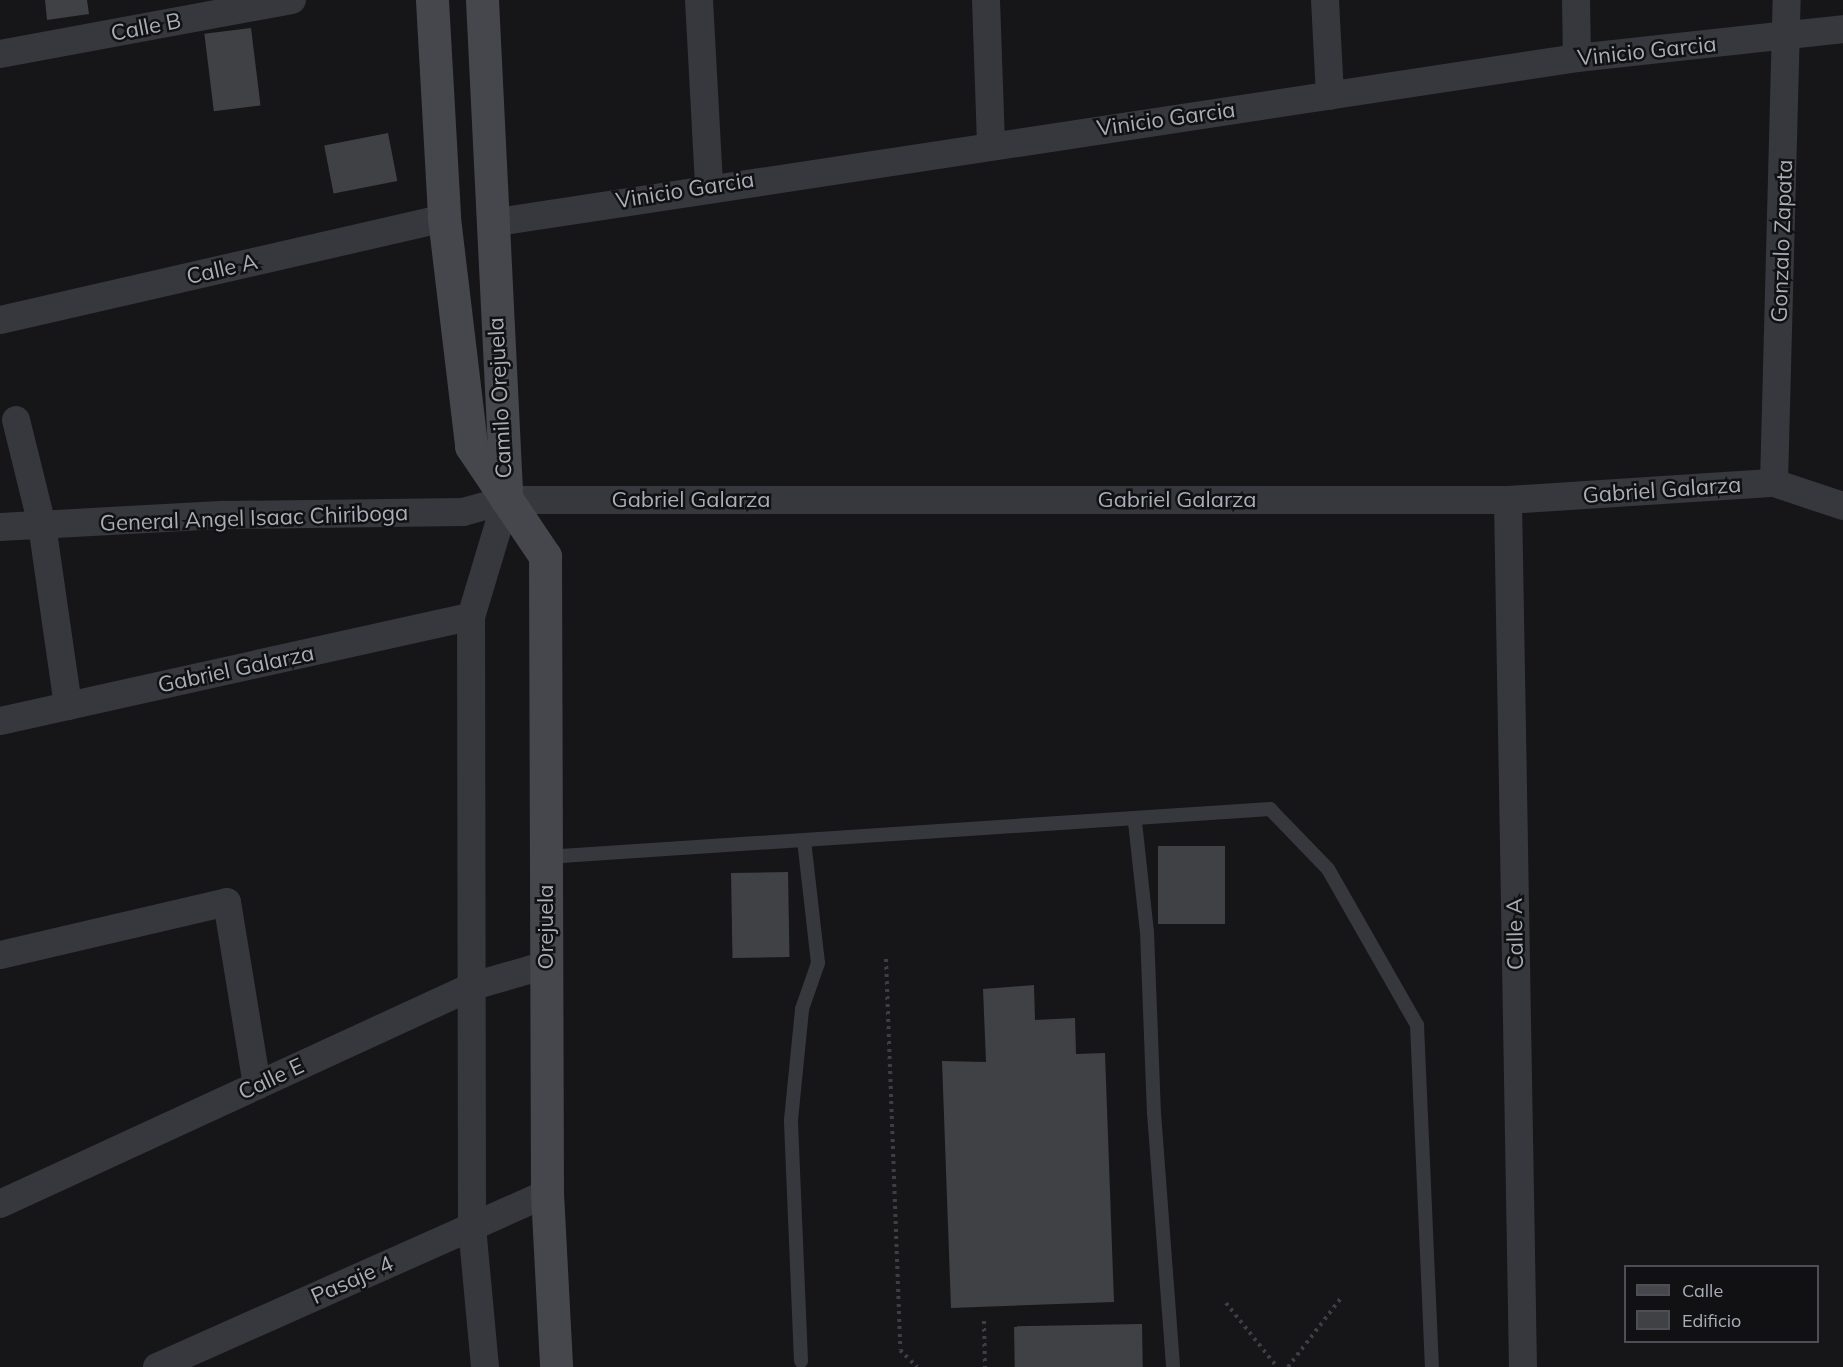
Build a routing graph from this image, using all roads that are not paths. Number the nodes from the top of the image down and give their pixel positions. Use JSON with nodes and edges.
{"nodes":[{"id":1,"x":291,"y":0,"type":"edge"},
{"id":2,"x":432,"y":0,"type":"edge"},
{"id":3,"x":482,"y":0,"type":"edge"},
{"id":4,"x":699,"y":0,"type":"edge"},
{"id":5,"x":986,"y":0,"type":"edge"},
{"id":6,"x":1325,"y":0,"type":"edge"},
{"id":7,"x":1576,"y":0,"type":"edge"},
{"id":8,"x":1787,"y":0,"type":"edge"},
{"id":9,"x":1843,"y":29,"type":"edge"},
{"id":10,"x":1789,"y":38,"type":"junction"},
{"id":11,"x":0,"y":54,"type":"edge"},
{"id":12,"x":1577,"y":58,"type":"junction"},
{"id":13,"x":1330,"y":96,"type":"junction"},
{"id":14,"x":991,"y":143,"type":"junction"},
{"id":15,"x":709,"y":186,"type":"junction"},
{"id":16,"x":444,"y":218,"type":"junction"},
{"id":17,"x":491,"y":222,"type":"junction"},
{"id":18,"x":0,"y":320,"type":"edge"},
{"id":19,"x":16,"y":420,"type":"dead end"},
{"id":20,"x":1773,"y":483,"type":"junction"},
{"id":21,"x":506,"y":500,"type":"junction"},
{"id":22,"x":1508,"y":500,"type":"junction"},
{"id":23,"x":1843,"y":506,"type":"edge"},
{"id":24,"x":42,"y":525,"type":"junction"},
{"id":25,"x":0,"y":526,"type":"edge"},
{"id":26,"x":471,"y":617,"type":"junction"},
{"id":27,"x":68,"y":706,"type":"junction"},
{"id":28,"x":0,"y":721,"type":"edge"},
{"id":29,"x":1135,"y":822,"type":"junction"},
{"id":30,"x":804,"y":841,"type":"junction"},
{"id":31,"x":546,"y":857,"type":"junction"},
{"id":32,"x":0,"y":955,"type":"edge"},
{"id":33,"x":546,"y":965,"type":"junction"},
{"id":34,"x":473,"y":986,"type":"junction"},
{"id":35,"x":257,"y":1086,"type":"junction"},
{"id":36,"x":547,"y":1193,"type":"junction"},
{"id":37,"x":0,"y":1204,"type":"edge"},
{"id":38,"x":472,"y":1227,"type":"junction"},
{"id":39,"x":801,"y":1361,"type":"dead end"},
{"id":40,"x":157,"y":1367,"type":"edge"},
{"id":41,"x":485,"y":1367,"type":"edge"},
{"id":42,"x":556,"y":1367,"type":"edge"},
{"id":43,"x":1173,"y":1367,"type":"edge"},
{"id":44,"x":1432,"y":1367,"type":"edge"},
{"id":45,"x":1523,"y":1367,"type":"edge"}],
"edges":[{"from":1,"to":11,"type":"street","name":"Calle B"},
{"from":2,"to":16,"type":"street","name":"Camilo Orejuela"},
{"from":3,"to":17,"type":"street","name":"Camilo Orejuela"},
{"from":4,"to":15,"type":"street"},
{"from":5,"to":14,"type":"street"},
{"from":6,"to":13,"type":"street"},
{"from":7,"to":12,"type":"street"},
{"from":8,"to":10,"type":"street","name":"Gonzalo Zapata"},
{"from":9,"to":10,"type":"street","name":"Vinicio Garcia"},
{"from":10,"to":12,"type":"street","name":"Vinicio Garcia"},
{"from":10,"to":20,"type":"street","name":"Gonzalo Zapata"},
{"from":12,"to":13,"type":"street","name":"Vinicio Garcia"},
{"from":13,"to":14,"type":"street","name":"Vinicio Garcia"},
{"from":14,"to":15,"type":"street","name":"Vinicio Garcia"},
{"from":15,"to":17,"type":"street","name":"Vinicio Garcia"},
{"from":16,"to":18,"type":"street","name":"Calle A"},
{"from":16,"to":21,"type":"street","name":"Camilo Orejuela"},
{"from":17,"to":21,"type":"street","name":"Camilo Orejuela"},
{"from":19,"to":24,"type":"street"},
{"from":20,"to":22,"type":"street","name":"Gabriel Galarza"},
{"from":20,"to":23,"type":"street","name":"Gabriel Galarza"},
{"from":21,"to":22,"type":"street","name":"Gabriel Galarza"},
{"from":21,"to":24,"type":"street","name":"General Angel Isaac Chiriboga"},
{"from":21,"to":26,"type":"street"},
{"from":21,"to":31,"type":"street","name":"Orejuela"},
{"from":22,"to":45,"type":"street","name":"Calle A"},
{"from":24,"to":25,"type":"street","name":"General Angel Isaac Chiriboga"},
{"from":24,"to":27,"type":"street"},
{"from":26,"to":27,"type":"street","name":"Gabriel Galarza"},
{"from":26,"to":34,"type":"street"},
{"from":27,"to":28,"type":"street","name":"Gabriel Galarza"},
{"from":29,"to":30,"type":"lane"},
{"from":29,"to":43,"type":"lane"},
{"from":29,"to":44,"type":"lane"},
{"from":30,"to":31,"type":"lane"},
{"from":30,"to":39,"type":"lane"},
{"from":31,"to":33,"type":"street","name":"Orejuela"},
{"from":32,"to":35,"type":"street"},
{"from":33,"to":34,"type":"street","name":"Calle E"},
{"from":33,"to":36,"type":"street","name":"Orejuela"},
{"from":34,"to":35,"type":"street","name":"Calle E"},
{"from":34,"to":38,"type":"street"},
{"from":35,"to":37,"type":"street","name":"Calle E"},
{"from":36,"to":38,"type":"street","name":"Pasaje 4"},
{"from":36,"to":42,"type":"street","name":"Orejuela"},
{"from":38,"to":40,"type":"street","name":"Pasaje 4"},
{"from":38,"to":41,"type":"street"}]}
